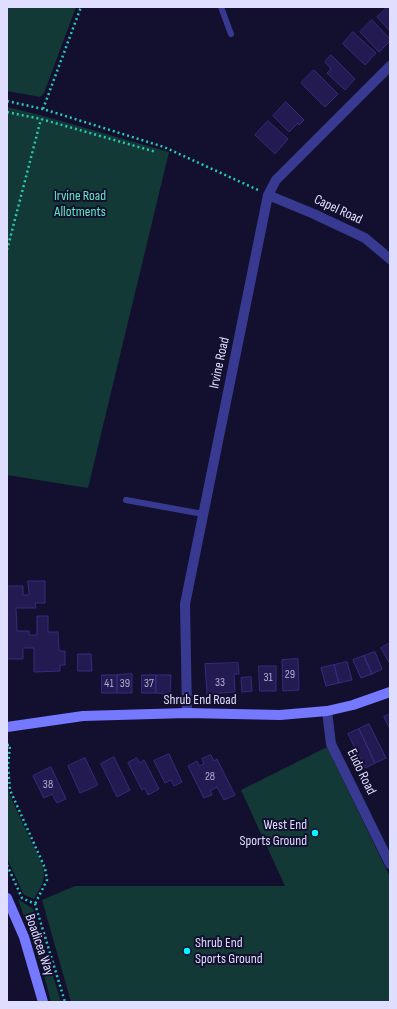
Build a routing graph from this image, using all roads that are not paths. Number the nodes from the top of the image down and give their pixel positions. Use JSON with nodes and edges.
{"nodes":[{"id":1,"x":220,"y":7,"type":"edge"},
{"id":2,"x":232,"y":34,"type":"dead end"},
{"id":3,"x":390,"y":66,"type":"edge"},
{"id":4,"x":268,"y":195,"type":"junction"},
{"id":5,"x":390,"y":259,"type":"edge"},
{"id":6,"x":126,"y":500,"type":"dead end"},
{"id":7,"x":203,"y":514,"type":"junction"},
{"id":8,"x":390,"y":692,"type":"edge"},
{"id":9,"x":327,"y":711,"type":"junction"},
{"id":10,"x":188,"y":713,"type":"junction"},
{"id":11,"x":7,"y":727,"type":"edge"},
{"id":12,"x":390,"y":864,"type":"edge"},
{"id":13,"x":7,"y":898,"type":"edge"},
{"id":14,"x":43,"y":1002,"type":"edge"}],
"edges":[{"from":1,"to":2,"type":"lane"},
{"from":3,"to":4,"type":"street","name":"Irvine Road"},
{"from":4,"to":5,"type":"street","name":"Capel Road"},
{"from":4,"to":7,"type":"street","name":"Irvine Road"},
{"from":6,"to":7,"type":"lane"},
{"from":7,"to":10,"type":"street","name":"Irvine Road"},
{"from":8,"to":9,"type":"main road","name":"Shrub End Road"},
{"from":9,"to":10,"type":"main road","name":"Shrub End Road"},
{"from":9,"to":12,"type":"street","name":"Eudo Road"},
{"from":10,"to":11,"type":"main road","name":"Shrub End Road"},
{"from":13,"to":14,"type":"main road","name":"Boadicea Way"}]}
